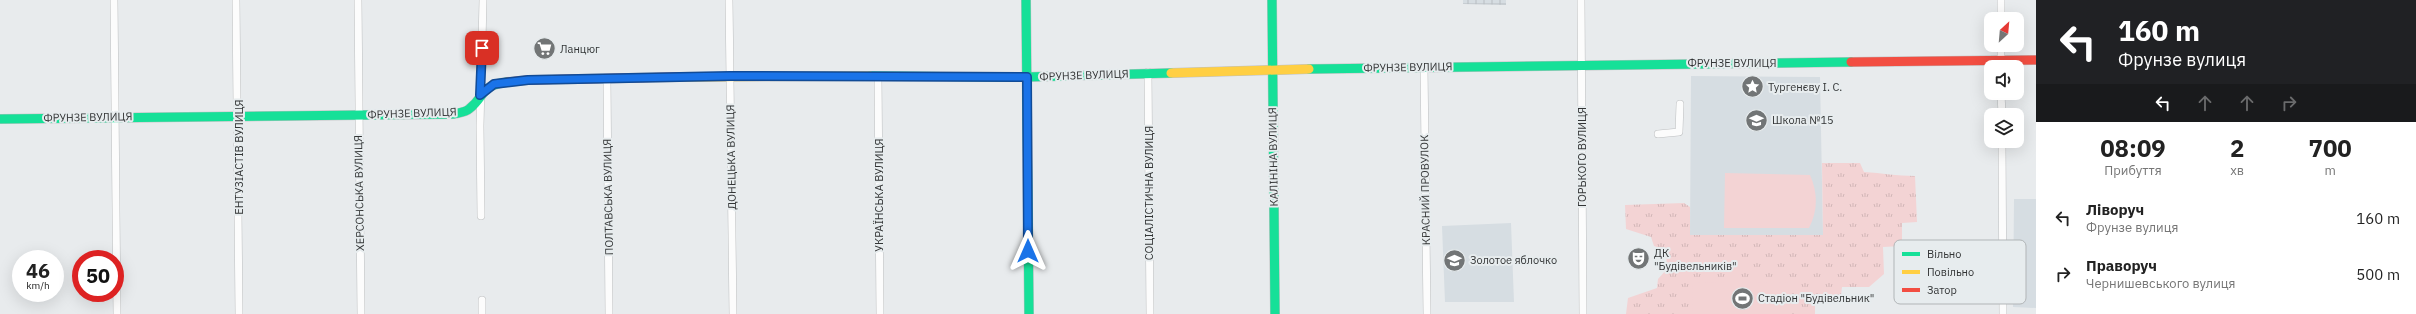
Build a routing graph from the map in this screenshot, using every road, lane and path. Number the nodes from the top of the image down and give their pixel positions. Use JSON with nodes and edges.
{"nodes":[{"id":1,"x":114,"y":0,"type":"edge"},
{"id":2,"x":236,"y":0,"type":"edge"},
{"id":3,"x":358,"y":0,"type":"edge"},
{"id":4,"x":483,"y":0,"type":"edge"},
{"id":5,"x":729,"y":0,"type":"edge"},
{"id":6,"x":1026,"y":0,"type":"edge"},
{"id":7,"x":1272,"y":0,"type":"edge"},
{"id":8,"x":1581,"y":0,"type":"edge"},
{"id":9,"x":2001,"y":0,"type":"edge"},
{"id":10,"x":2001,"y":12,"type":"edge"},
{"id":11,"x":2036,"y":60,"type":"edge"},
{"id":12,"x":2024,"y":61,"type":"edge"},
{"id":13,"x":1581,"y":64,"type":"junction"},
{"id":14,"x":1984,"y":64,"type":"edge"},
{"id":15,"x":1424,"y":66,"type":"junction"},
{"id":16,"x":1271,"y":70,"type":"junction"},
{"id":17,"x":1148,"y":72,"type":"junction"},
{"id":18,"x":730,"y":76,"type":"junction"},
{"id":19,"x":878,"y":76,"type":"junction"},
{"id":20,"x":1027,"y":77,"type":"junction"},
{"id":21,"x":606,"y":79,"type":"junction"},
{"id":22,"x":480,"y":95,"type":"junction"},
{"id":23,"x":1680,"y":104,"type":"dead end"},
{"id":24,"x":358,"y":115,"type":"junction"},
{"id":25,"x":114,"y":116,"type":"junction"},
{"id":26,"x":238,"y":116,"type":"junction"},
{"id":27,"x":0,"y":119,"type":"edge"},
{"id":28,"x":1658,"y":134,"type":"dead end"},
{"id":29,"x":2002,"y":148,"type":"edge"},
{"id":30,"x":481,"y":216,"type":"dead end"},
{"id":31,"x":2003,"y":240,"type":"edge"},
{"id":32,"x":482,"y":300,"type":"dead end"},
{"id":33,"x":2003,"y":304,"type":"edge"},
{"id":34,"x":117,"y":314,"type":"edge"},
{"id":35,"x":240,"y":314,"type":"edge"},
{"id":36,"x":361,"y":314,"type":"edge"},
{"id":37,"x":482,"y":314,"type":"edge"},
{"id":38,"x":609,"y":314,"type":"edge"},
{"id":39,"x":733,"y":314,"type":"edge"},
{"id":40,"x":880,"y":314,"type":"edge"},
{"id":41,"x":1029,"y":314,"type":"edge"},
{"id":42,"x":1150,"y":314,"type":"edge"},
{"id":43,"x":1275,"y":314,"type":"edge"},
{"id":44,"x":1427,"y":314,"type":"edge"},
{"id":45,"x":1583,"y":314,"type":"edge"},
{"id":46,"x":2003,"y":314,"type":"edge"}],
"edges":[{"from":1,"to":25,"type":"street"},
{"from":2,"to":26,"type":"street","name":"ЕНТУЗІАСТІВ ВУЛИЦЯ"},
{"from":3,"to":24,"type":"street","name":"ХЕРСОНСЬКА ВУЛИЦЯ"},
{"from":4,"to":22,"type":"street"},
{"from":5,"to":18,"type":"street","name":"ДОНЕЦЬКА ВУЛИЦЯ"},
{"from":6,"to":20,"type":"street"},
{"from":7,"to":16,"type":"street","name":"КАЛІНІНА ВУЛИЦЯ"},
{"from":8,"to":13,"type":"street","name":"ГОРЬКОГО ВУЛИЦЯ"},
{"from":9,"to":10,"type":"street"},
{"from":11,"to":12,"type":"street","name":"ФРУНЗЕ ВУЛИЦЯ"},
{"from":13,"to":14,"type":"street","name":"ФРУНЗЕ ВУЛИЦЯ"},
{"from":13,"to":15,"type":"street","name":"ФРУНЗЕ ВУЛИЦЯ"},
{"from":13,"to":45,"type":"street","name":"ГОРЬКОГО ВУЛИЦЯ"},
{"from":15,"to":16,"type":"street","name":"ФРУНЗЕ ВУЛИЦЯ"},
{"from":15,"to":44,"type":"street","name":"КРАСНИЙ ПРОВУЛОК"},
{"from":16,"to":17,"type":"street","name":"ФРУНЗЕ ВУЛИЦЯ"},
{"from":16,"to":43,"type":"street","name":"КАЛІНІНА ВУЛИЦЯ"},
{"from":17,"to":20,"type":"street","name":"ФРУНЗЕ ВУЛИЦЯ"},
{"from":17,"to":42,"type":"street","name":"СОЦІАЛІСТИЧНА ВУЛИЦЯ"},
{"from":18,"to":19,"type":"street","name":"ФРУНЗЕ ВУЛИЦЯ"},
{"from":18,"to":21,"type":"street","name":"ФРУНЗЕ ВУЛИЦЯ"},
{"from":18,"to":39,"type":"street","name":"ДОНЕЦЬКА ВУЛИЦЯ"},
{"from":19,"to":20,"type":"street","name":"ФРУНЗЕ ВУЛИЦЯ"},
{"from":19,"to":40,"type":"street","name":"УКРАЇНСЬКА ВУЛИЦЯ"},
{"from":20,"to":41,"type":"street"},
{"from":21,"to":22,"type":"street","name":"ФРУНЗЕ ВУЛИЦЯ"},
{"from":21,"to":38,"type":"street","name":"ПОЛТАВСЬКА ВУЛИЦЯ"},
{"from":22,"to":24,"type":"street","name":"ФРУНЗЕ ВУЛИЦЯ"},
{"from":22,"to":30,"type":"street"},
{"from":23,"to":28,"type":"street"},
{"from":24,"to":26,"type":"street","name":"ФРУНЗЕ ВУЛИЦЯ"},
{"from":24,"to":36,"type":"street","name":"ХЕРСОНСЬКА ВУЛИЦЯ"},
{"from":25,"to":26,"type":"street","name":"ФРУНЗЕ ВУЛИЦЯ"},
{"from":25,"to":27,"type":"street","name":"ФРУНЗЕ ВУЛИЦЯ"},
{"from":25,"to":34,"type":"street"},
{"from":26,"to":35,"type":"street","name":"ЕНТУЗІАСТІВ ВУЛИЦЯ"},
{"from":29,"to":31,"type":"street"},
{"from":32,"to":37,"type":"street"},
{"from":33,"to":46,"type":"street"}]}
